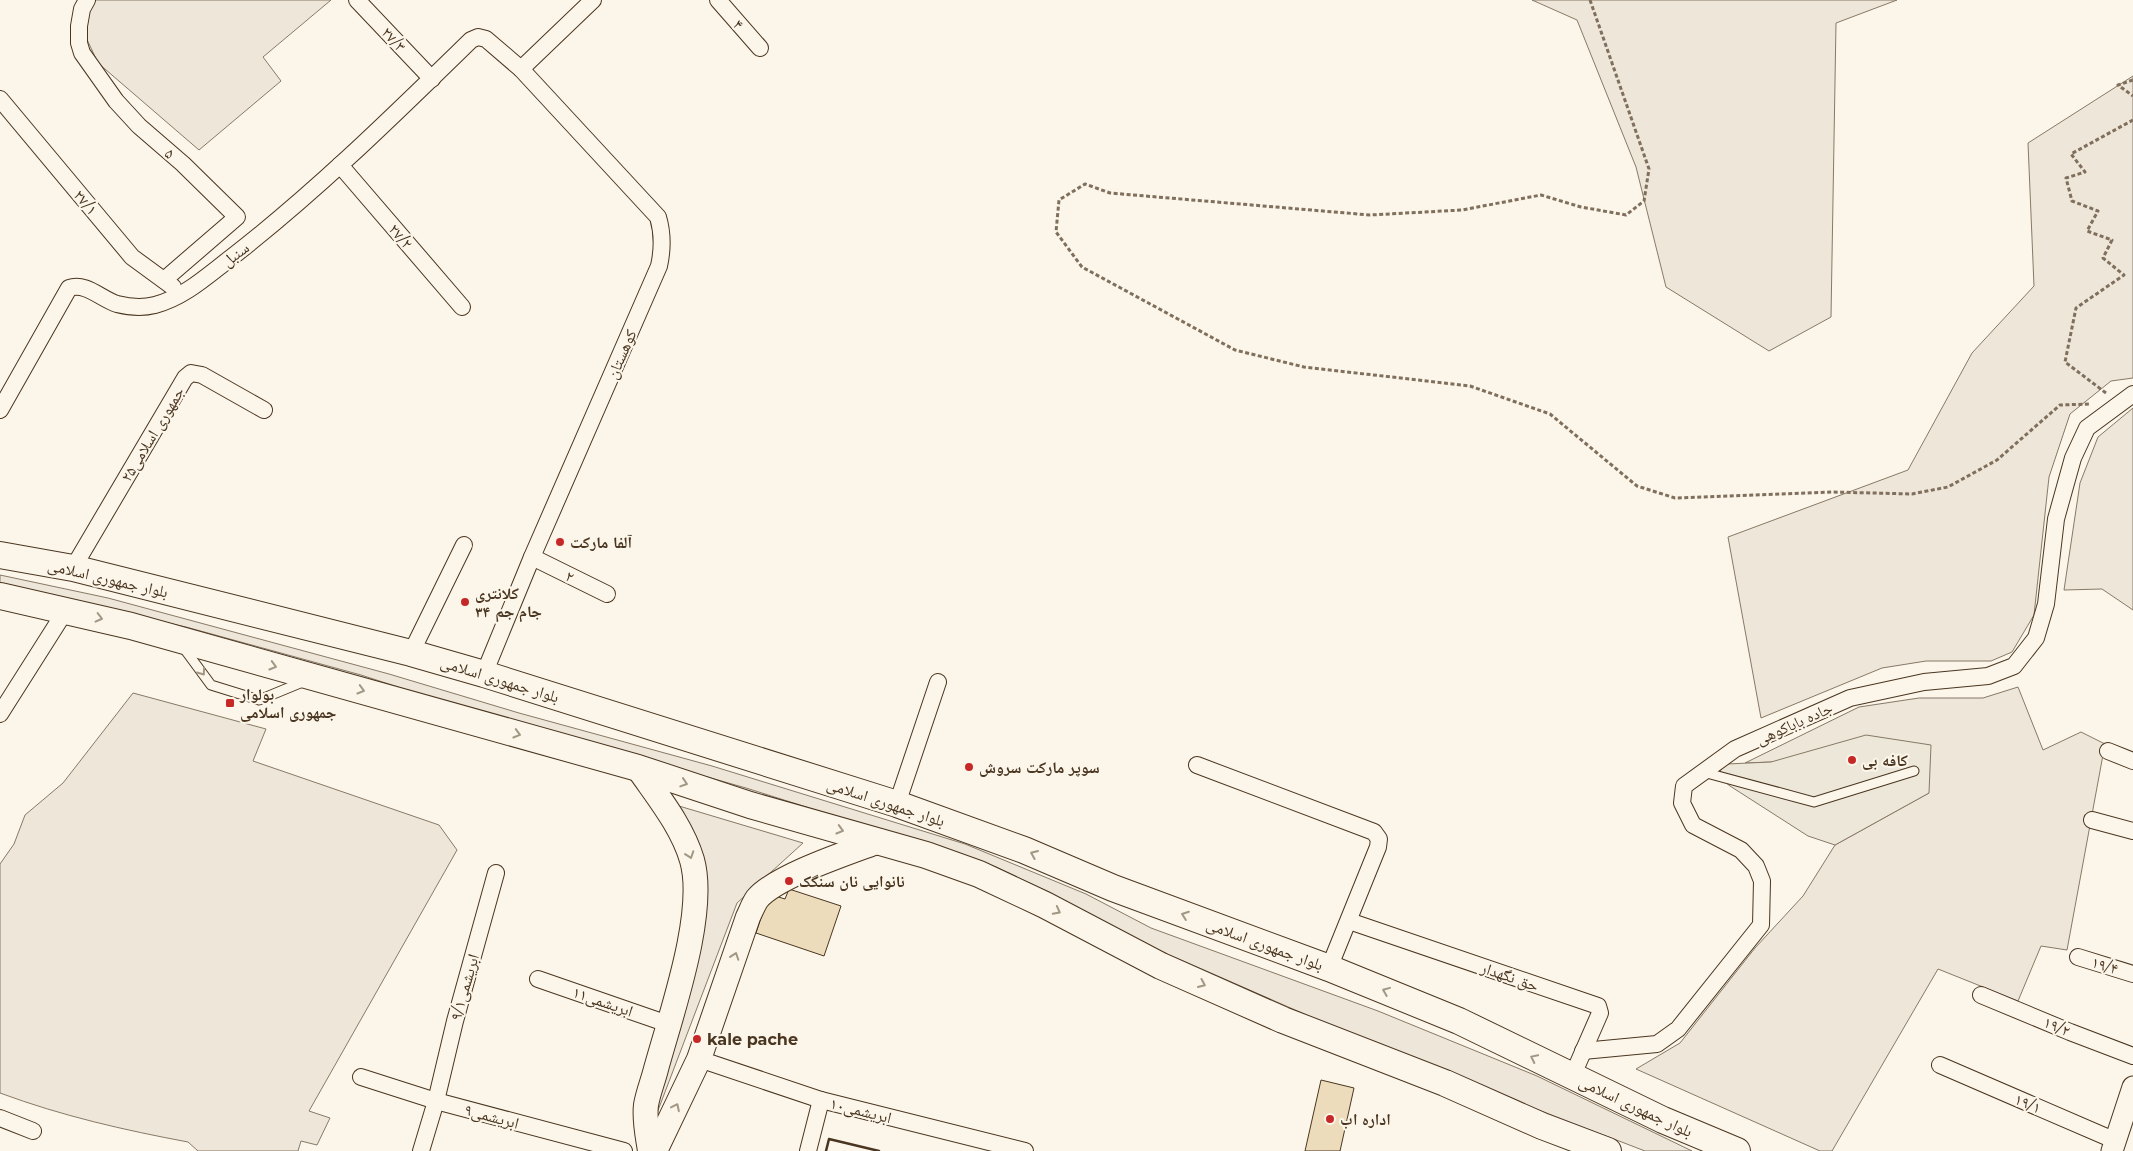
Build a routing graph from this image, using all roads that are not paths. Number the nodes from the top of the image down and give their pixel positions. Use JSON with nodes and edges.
{"nodes":[{"id":1,"x":87,"y":0,"type":"edge"},
{"id":2,"x":357,"y":0,"type":"edge"},
{"id":3,"x":593,"y":0,"type":"edge"},
{"id":4,"x":718,"y":0,"type":"edge"},
{"id":5,"x":478,"y":37,"type":"joint"},
{"id":6,"x":760,"y":48,"type":"dead end"},
{"id":7,"x":522,"y":69,"type":"junction"},
{"id":8,"x":432,"y":79,"type":"junction"},
{"id":9,"x":0,"y":99,"type":"edge"},
{"id":10,"x":340,"y":165,"type":"junction"},
{"id":11,"x":164,"y":280,"type":"junction"},
{"id":12,"x":183,"y":294,"type":"junction"},
{"id":13,"x":462,"y":307,"type":"dead end"},
{"id":14,"x":2127,"y":399,"type":"edge"},
{"id":15,"x":0,"y":410,"type":"edge"},
{"id":16,"x":264,"y":410,"type":"dead end"},
{"id":17,"x":464,"y":545,"type":"dead end"},
{"id":18,"x":0,"y":555,"type":"edge"},
{"id":19,"x":532,"y":557,"type":"junction"},
{"id":20,"x":73,"y":568,"type":"junction"},
{"id":21,"x":607,"y":594,"type":"dead end"},
{"id":22,"x":0,"y":596,"type":"edge"},
{"id":23,"x":66,"y":610,"type":"junction"},
{"id":24,"x":177,"y":639,"type":"junction"},
{"id":25,"x":411,"y":653,"type":"junction"},
{"id":26,"x":484,"y":674,"type":"junction"},
{"id":27,"x":314,"y":677,"type":"junction"},
{"id":28,"x":938,"y":682,"type":"dead end"},
{"id":29,"x":0,"y":714,"type":"edge"},
{"id":30,"x":2108,"y":751,"type":"dead end"},
{"id":31,"x":2133,"y":761,"type":"edge"},
{"id":32,"x":1197,"y":765,"type":"dead end"},
{"id":33,"x":638,"y":768,"type":"junction"},
{"id":34,"x":1914,"y":771,"type":"dead end"},
{"id":35,"x":1702,"y":772,"type":"junction"},
{"id":36,"x":897,"y":804,"type":"junction"},
{"id":37,"x":2092,"y":820,"type":"dead end"},
{"id":38,"x":2133,"y":831,"type":"edge"},
{"id":39,"x":879,"y":841,"type":"junction"},
{"id":40,"x":496,"y":873,"type":"dead end"},
{"id":41,"x":1349,"y":921,"type":"junction"},
{"id":42,"x":2078,"y":957,"type":"dead end"},
{"id":43,"x":1329,"y":968,"type":"junction"},
{"id":44,"x":2133,"y":974,"type":"edge"},
{"id":45,"x":538,"y":979,"type":"dead end"},
{"id":46,"x":1981,"y":995,"type":"dead end"},
{"id":47,"x":668,"y":1024,"type":"junction"},
{"id":48,"x":1583,"y":1051,"type":"junction"},
{"id":49,"x":2133,"y":1056,"type":"edge"},
{"id":50,"x":699,"y":1059,"type":"junction"},
{"id":51,"x":1940,"y":1065,"type":"dead end"},
{"id":52,"x":361,"y":1077,"type":"dead end"},
{"id":53,"x":1572,"y":1077,"type":"junction"},
{"id":54,"x":2133,"y":1087,"type":"edge"},
{"id":55,"x":436,"y":1100,"type":"junction"},
{"id":56,"x":821,"y":1100,"type":"junction"},
{"id":57,"x":0,"y":1118,"type":"edge"},
{"id":58,"x":33,"y":1131,"type":"dead end"},
{"id":59,"x":2114,"y":1146,"type":"edge"},
{"id":60,"x":421,"y":1151,"type":"edge"},
{"id":61,"x":624,"y":1151,"type":"edge"},
{"id":62,"x":650,"y":1151,"type":"edge"},
{"id":63,"x":655,"y":1151,"type":"edge"},
{"id":64,"x":808,"y":1151,"type":"edge"},
{"id":65,"x":1025,"y":1151,"type":"edge"},
{"id":66,"x":1608,"y":1151,"type":"edge"},
{"id":67,"x":1737,"y":1151,"type":"edge"}],
"edges":[{"from":1,"to":11,"type":"street","name":"۵"},
{"from":2,"to":8,"type":"street","name":"۲۷/۳"},
{"from":3,"to":7,"type":"street"},
{"from":4,"to":6,"type":"street","name":"۴"},
{"from":5,"to":7,"type":"street","name":"کوهستان"},
{"from":5,"to":8,"type":"street","name":"سنبل"},
{"from":7,"to":19,"type":"street","name":"کوهستان"},
{"from":8,"to":10,"type":"street","name":"سنبل"},
{"from":9,"to":11,"type":"street","name":"۲۷/۱"},
{"from":10,"to":12,"type":"street","name":"سنبل"},
{"from":10,"to":13,"type":"street","name":"۲۷/۲"},
{"from":11,"to":12,"type":"street","name":"۲۷/۱"},
{"from":12,"to":15,"type":"street","name":"سنبل"},
{"from":14,"to":35,"type":"street","name":"جاده باباکوهی"},
{"from":16,"to":20,"type":"street","name":"جمهوری اسلامی۲۵"},
{"from":17,"to":25,"type":"street"},
{"from":18,"to":20,"type":"main road","name":"بلوار جمهوری اسلامی"},
{"from":19,"to":21,"type":"street","name":"۲"},
{"from":19,"to":26,"type":"street","name":"کوهستان"},
{"from":20,"to":25,"type":"main road","name":"بلوار جمهوری اسلامی"},
{"from":22,"to":23,"type":"main road"},
{"from":23,"to":24,"type":"main road","one_way":true},
{"from":23,"to":29,"type":"street"},
{"from":24,"to":27,"type":"main road","one_way":true},
{"from":24,"to":27,"type":"lane","one_way":true},
{"from":25,"to":26,"type":"main road","name":"بلوار جمهوری اسلامی"},
{"from":26,"to":36,"type":"main road","name":"بلوار جمهوری اسلامی"},
{"from":27,"to":33,"type":"main road","one_way":true},
{"from":28,"to":36,"type":"street"},
{"from":30,"to":31,"type":"street"},
{"from":32,"to":41,"type":"street"},
{"from":33,"to":39,"type":"main road","one_way":true},
{"from":33,"to":47,"type":"main road","one_way":true},
{"from":34,"to":35,"type":"lane"},
{"from":35,"to":48,"type":"street","name":"جاده باباکوهی"},
{"from":43,"to":36,"type":"main road","name":"بلوار جمهوری اسلامی","one_way":true},
{"from":37,"to":38,"type":"street"},
{"from":50,"to":39,"type":"main road","one_way":true},
{"from":39,"to":66,"type":"main road","one_way":true},
{"from":40,"to":55,"type":"street","name":"۹/۱ابریشمی"},
{"from":41,"to":43,"type":"street"},
{"from":41,"to":48,"type":"street","name":"حق نگهدار"},
{"from":42,"to":44,"type":"street","name":"۱۹/۴"},
{"from":53,"to":43,"type":"main road","name":"بلوار جمهوری اسلامی","one_way":true},
{"from":45,"to":47,"type":"street","name":"ابریشمی۱۱"},
{"from":46,"to":49,"type":"street","name":"۱۹/۲"},
{"from":47,"to":62,"type":"main road"},
{"from":48,"to":53,"type":"street","name":"حق نگهدار"},
{"from":50,"to":56,"type":"street","name":"ابریشمی۱۰"},
{"from":63,"to":50,"type":"main road","one_way":true},
{"from":51,"to":59,"type":"street","name":"۱۹/۱"},
{"from":52,"to":55,"type":"street","name":"ابریشمی۹"},
{"from":53,"to":67,"type":"main road","name":"بلوار جمهوری اسلامی"},
{"from":54,"to":59,"type":"street"},
{"from":55,"to":60,"type":"street","name":"۹/۱ابریشمی"},
{"from":55,"to":61,"type":"street","name":"ابریشمی۹"},
{"from":56,"to":64,"type":"street"},
{"from":56,"to":65,"type":"street","name":"ابریشمی۱۰"},
{"from":57,"to":58,"type":"street"}]}
